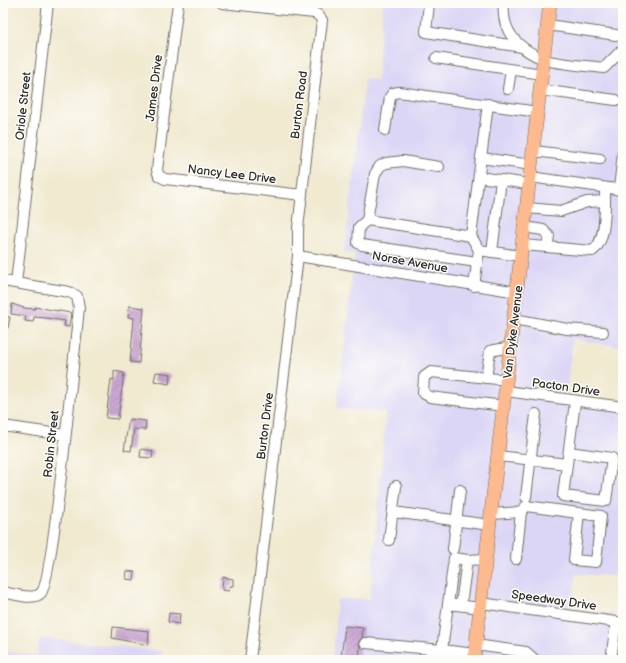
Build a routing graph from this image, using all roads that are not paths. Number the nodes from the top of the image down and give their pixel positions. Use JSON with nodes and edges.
{"nodes":[{"id":1,"x":48,"y":3,"type":"edge"},
{"id":2,"x":178,"y":3,"type":"edge"},
{"id":3,"x":222,"y":3,"type":"edge"},
{"id":4,"x":429,"y":3,"type":"edge"},
{"id":5,"x":504,"y":3,"type":"edge"},
{"id":6,"x":550,"y":3,"type":"edge"},
{"id":7,"x":548,"y":25,"type":"junction"},
{"id":8,"x":623,"y":36,"type":"edge"},
{"id":9,"x":522,"y":47,"type":"junction"},
{"id":10,"x":623,"y":49,"type":"edge"},
{"id":11,"x":436,"y":58,"type":"dead end"},
{"id":12,"x":544,"y":60,"type":"junction"},
{"id":13,"x":511,"y":70,"type":"junction"},
{"id":14,"x":542,"y":74,"type":"junction"},
{"id":15,"x":508,"y":89,"type":"dead end"},
{"id":16,"x":540,"y":90,"type":"junction"},
{"id":17,"x":616,"y":100,"type":"dead end"},
{"id":18,"x":488,"y":104,"type":"junction"},
{"id":19,"x":538,"y":112,"type":"junction"},
{"id":20,"x":385,"y":130,"type":"dead end"},
{"id":21,"x":534,"y":151,"type":"junction"},
{"id":22,"x":623,"y":152,"type":"edge"},
{"id":23,"x":481,"y":158,"type":"junction"},
{"id":24,"x":600,"y":159,"type":"dead end"},
{"id":25,"x":439,"y":167,"type":"dead end"},
{"id":26,"x":159,"y":176,"type":"joint"},
{"id":27,"x":531,"y":176,"type":"junction"},
{"id":28,"x":479,"y":177,"type":"junction"},
{"id":29,"x":501,"y":180,"type":"junction"},
{"id":30,"x":605,"y":188,"type":"junction"},
{"id":31,"x":621,"y":190,"type":"edge"},
{"id":32,"x":302,"y":195,"type":"junction"},
{"id":33,"x":605,"y":201,"type":"junction"},
{"id":34,"x":527,"y":208,"type":"junction"},
{"id":35,"x":367,"y":220,"type":"junction"},
{"id":36,"x":524,"y":227,"type":"junction"},
{"id":37,"x":471,"y":236,"type":"junction"},
{"id":38,"x":544,"y":246,"type":"junction"},
{"id":39,"x":479,"y":250,"type":"junction"},
{"id":40,"x":522,"y":251,"type":"junction"},
{"id":41,"x":492,"y":252,"type":"junction"},
{"id":42,"x":298,"y":256,"type":"junction"},
{"id":43,"x":477,"y":262,"type":"junction"},
{"id":44,"x":3,"y":281,"type":"edge"},
{"id":45,"x":16,"y":283,"type":"junction"},
{"id":46,"x":474,"y":286,"type":"junction"},
{"id":47,"x":517,"y":292,"type":"junction"},
{"id":48,"x":514,"y":319,"type":"junction"},
{"id":49,"x":603,"y":332,"type":"dead end"},
{"id":50,"x":511,"y":347,"type":"junction"},
{"id":51,"x":486,"y":378,"type":"junction"},
{"id":52,"x":506,"y":385,"type":"junction"},
{"id":53,"x":575,"y":402,"type":"junction"},
{"id":54,"x":504,"y":406,"type":"junction"},
{"id":55,"x":623,"y":408,"type":"edge"},
{"id":56,"x":536,"y":414,"type":"dead end"},
{"id":57,"x":3,"y":426,"type":"edge"},
{"id":58,"x":65,"y":435,"type":"junction"},
{"id":59,"x":569,"y":452,"type":"junction"},
{"id":60,"x":498,"y":456,"type":"junction"},
{"id":61,"x":531,"y":460,"type":"junction"},
{"id":62,"x":567,"y":464,"type":"junction"},
{"id":63,"x":396,"y":486,"type":"dead end"},
{"id":64,"x":460,"y":490,"type":"dead end"},
{"id":65,"x":526,"y":497,"type":"dead end"},
{"id":66,"x":393,"y":512,"type":"junction"},
{"id":67,"x":521,"y":512,"type":"junction"},
{"id":68,"x":579,"y":513,"type":"junction"},
{"id":69,"x":491,"y":519,"type":"junction"},
{"id":70,"x":457,"y":520,"type":"junction"},
{"id":71,"x":389,"y":540,"type":"dead end"},
{"id":72,"x":453,"y":549,"type":"dead end"},
{"id":73,"x":486,"y":559,"type":"junction"},
{"id":74,"x":516,"y":559,"type":"dead end"},
{"id":75,"x":467,"y":560,"type":"junction"},
{"id":76,"x":3,"y":592,"type":"edge"},
{"id":77,"x":448,"y":604,"type":"junction"},
{"id":78,"x":461,"y":605,"type":"junction"},
{"id":79,"x":481,"y":606,"type":"junction"},
{"id":80,"x":620,"y":623,"type":"edge"},
{"id":81,"x":365,"y":642,"type":"dead end"},
{"id":82,"x":442,"y":650,"type":"junction"},
{"id":83,"x":475,"y":653,"type":"edge"},
{"id":84,"x":250,"y":660,"type":"edge"},
{"id":85,"x":535,"y":660,"type":"edge"},
{"id":86,"x":611,"y":660,"type":"edge"}],
"edges":[{"from":1,"to":45,"type":"street","name":"Oriole Street"},
{"from":2,"to":26,"type":"street","name":"James Drive"},
{"from":3,"to":32,"type":"street","name":"Burton Road"},
{"from":4,"to":9,"type":"street"},
{"from":5,"to":9,"type":"street"},
{"from":6,"to":7,"type":"main road","name":"Van Dyke Avenue"},
{"from":7,"to":8,"type":"street"},
{"from":7,"to":12,"type":"main road","name":"Van Dyke Avenue"},
{"from":9,"to":12,"type":"street"},
{"from":10,"to":12,"type":"street"},
{"from":11,"to":13,"type":"street"},
{"from":12,"to":14,"type":"main road","name":"Van Dyke Avenue"},
{"from":13,"to":14,"type":"street"},
{"from":13,"to":15,"type":"street"},
{"from":14,"to":16,"type":"main road","name":"Van Dyke Avenue"},
{"from":16,"to":17,"type":"street"},
{"from":16,"to":19,"type":"main road","name":"Van Dyke Avenue"},
{"from":18,"to":19,"type":"street"},
{"from":18,"to":20,"type":"street"},
{"from":18,"to":23,"type":"street"},
{"from":19,"to":21,"type":"main road","name":"Van Dyke Avenue"},
{"from":21,"to":24,"type":"street"},
{"from":21,"to":27,"type":"main road","name":"Van Dyke Avenue"},
{"from":22,"to":31,"type":"street"},
{"from":23,"to":27,"type":"street"},
{"from":23,"to":28,"type":"street"},
{"from":25,"to":35,"type":"street"},
{"from":26,"to":32,"type":"street","name":"Nancy Lee Drive"},
{"from":27,"to":29,"type":"street"},
{"from":27,"to":30,"type":"street"},
{"from":27,"to":34,"type":"main road","name":"Van Dyke Avenue"},
{"from":28,"to":29,"type":"street"},
{"from":28,"to":37,"type":"street"},
{"from":29,"to":41,"type":"street"},
{"from":30,"to":31,"type":"street"},
{"from":30,"to":33,"type":"street"},
{"from":32,"to":42,"type":"street","name":"Burton Drive"},
{"from":33,"to":34,"type":"street"},
{"from":33,"to":38,"type":"street"},
{"from":34,"to":36,"type":"main road","name":"Van Dyke Avenue"},
{"from":35,"to":37,"type":"street"},
{"from":35,"to":43,"type":"street"},
{"from":36,"to":38,"type":"street"},
{"from":36,"to":40,"type":"main road","name":"Van Dyke Avenue"},
{"from":37,"to":39,"type":"street"},
{"from":38,"to":40,"type":"street"},
{"from":39,"to":41,"type":"street"},
{"from":39,"to":43,"type":"street"},
{"from":40,"to":41,"type":"street"},
{"from":40,"to":47,"type":"main road","name":"Van Dyke Avenue"},
{"from":42,"to":46,"type":"street","name":"Norse Avenue"},
{"from":42,"to":84,"type":"street","name":"Burton Drive"},
{"from":43,"to":46,"type":"street"},
{"from":44,"to":45,"type":"street"},
{"from":45,"to":58,"type":"street","name":"Robin Street"},
{"from":46,"to":47,"type":"street","name":"Norse Avenue"},
{"from":47,"to":48,"type":"main road","name":"Van Dyke Avenue"},
{"from":48,"to":49,"type":"street"},
{"from":48,"to":50,"type":"main road","name":"Van Dyke Avenue"},
{"from":50,"to":51,"type":"street"},
{"from":50,"to":52,"type":"main road","name":"Van Dyke Avenue"},
{"from":51,"to":52,"type":"street","name":"Pacton Drive"},
{"from":51,"to":54,"type":"street","name":"Pacton Drive"},
{"from":52,"to":53,"type":"street","name":"Pacton Drive"},
{"from":52,"to":54,"type":"main road","name":"Van Dyke Avenue"},
{"from":53,"to":55,"type":"street","name":"Pacton Drive"},
{"from":53,"to":59,"type":"street"},
{"from":54,"to":60,"type":"main road","name":"Van Dyke Avenue"},
{"from":56,"to":61,"type":"street"},
{"from":57,"to":58,"type":"street"},
{"from":58,"to":76,"type":"street","name":"Robin Street"},
{"from":59,"to":62,"type":"street"},
{"from":59,"to":62,"type":"street"},
{"from":60,"to":61,"type":"street"},
{"from":60,"to":69,"type":"main road","name":"Van Dyke Avenue"},
{"from":61,"to":62,"type":"street"},
{"from":61,"to":65,"type":"street"},
{"from":63,"to":66,"type":"street"},
{"from":64,"to":70,"type":"street"},
{"from":66,"to":70,"type":"street"},
{"from":66,"to":71,"type":"street"},
{"from":67,"to":68,"type":"street"},
{"from":67,"to":69,"type":"street"},
{"from":67,"to":74,"type":"street"},
{"from":68,"to":68,"type":"street"},
{"from":69,"to":70,"type":"street"},
{"from":69,"to":73,"type":"main road","name":"Van Dyke Avenue"},
{"from":70,"to":72,"type":"street"},
{"from":73,"to":75,"type":"street"},
{"from":73,"to":79,"type":"main road","name":"Van Dyke Avenue"},
{"from":75,"to":77,"type":"street"},
{"from":75,"to":78,"type":"street"},
{"from":77,"to":78,"type":"street","name":"Speedway Drive"},
{"from":77,"to":82,"type":"street"},
{"from":78,"to":79,"type":"street","name":"Speedway Drive"},
{"from":79,"to":80,"type":"street","name":"Speedway Drive"},
{"from":79,"to":83,"type":"main road","name":"Van Dyke Avenue"},
{"from":80,"to":86,"type":"street"},
{"from":81,"to":82,"type":"street"},
{"from":82,"to":83,"type":"street"},
{"from":83,"to":85,"type":"street"}]}
